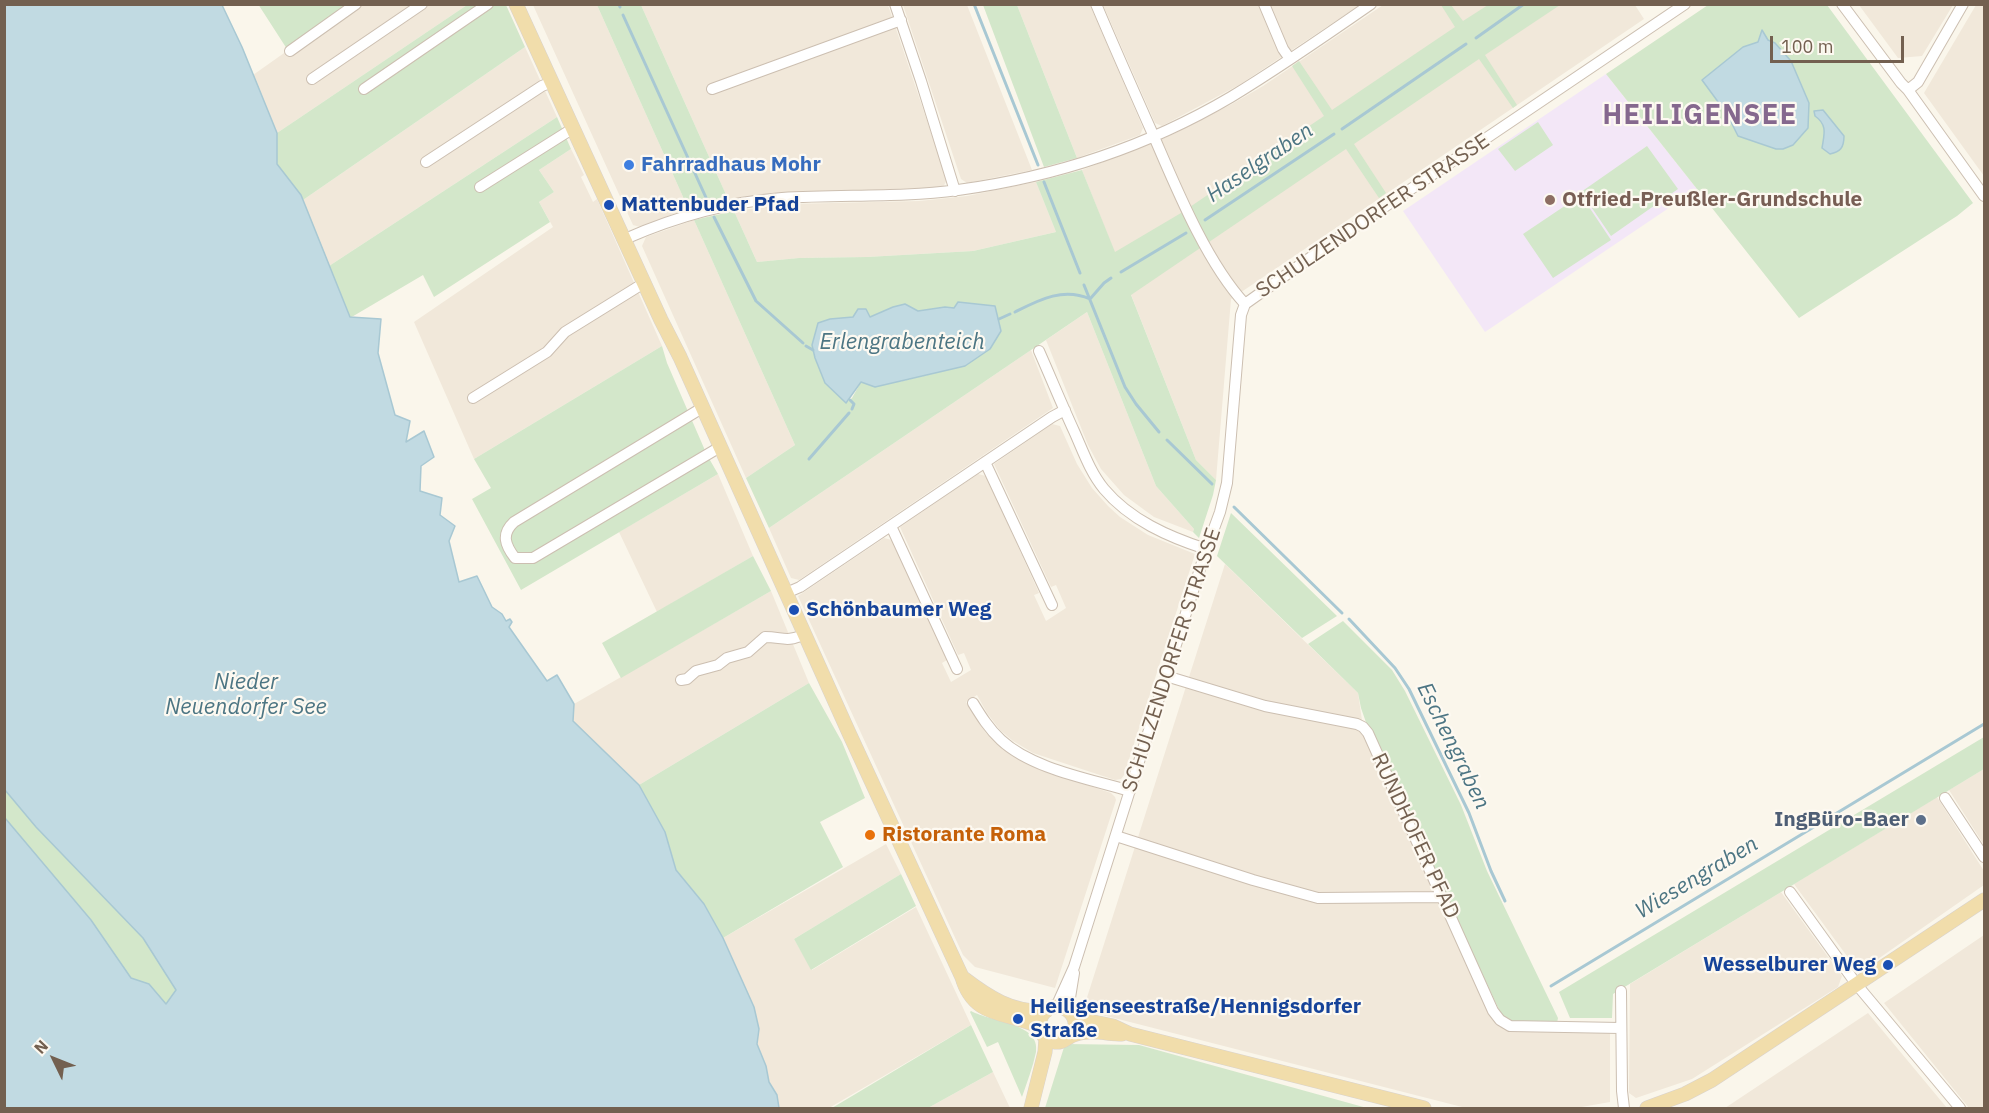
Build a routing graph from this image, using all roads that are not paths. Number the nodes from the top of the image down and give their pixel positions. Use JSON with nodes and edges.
{"nodes":[{"id":1,"x":356,"y":4,"type":"edge"},
{"id":2,"x":422,"y":4,"type":"edge"},
{"id":3,"x":488,"y":4,"type":"edge"},
{"id":4,"x":516,"y":4,"type":"edge"},
{"id":5,"x":895,"y":4,"type":"edge"},
{"id":6,"x":1096,"y":4,"type":"edge"},
{"id":7,"x":1264,"y":4,"type":"edge"},
{"id":8,"x":1371,"y":4,"type":"edge"},
{"id":9,"x":1685,"y":4,"type":"edge"},
{"id":10,"x":1842,"y":4,"type":"edge"},
{"id":11,"x":1963,"y":4,"type":"edge"},
{"id":12,"x":901,"y":21,"type":"junction"},
{"id":13,"x":290,"y":51,"type":"dead end"},
{"id":14,"x":1290,"y":59,"type":"junction"},
{"id":15,"x":312,"y":79,"type":"dead end"},
{"id":16,"x":552,"y":82,"type":"junction"},
{"id":17,"x":364,"y":89,"type":"dead end"},
{"id":18,"x":712,"y":89,"type":"dead end"},
{"id":19,"x":1908,"y":90,"type":"junction"},
{"id":20,"x":572,"y":129,"type":"junction"},
{"id":21,"x":1154,"y":137,"type":"junction"},
{"id":22,"x":426,"y":162,"type":"dead end"},
{"id":23,"x":480,"y":187,"type":"dead end"},
{"id":24,"x":955,"y":191,"type":"junction"},
{"id":25,"x":1984,"y":196,"type":"edge"},
{"id":26,"x":625,"y":239,"type":"junction"},
{"id":27,"x":644,"y":283,"type":"junction"},
{"id":28,"x":1245,"y":304,"type":"junction"},
{"id":29,"x":1039,"y":351,"type":"dead end"},
{"id":30,"x":473,"y":398,"type":"dead end"},
{"id":31,"x":702,"y":408,"type":"junction"},
{"id":32,"x":1065,"y":410,"type":"junction"},
{"id":33,"x":720,"y":447,"type":"junction"},
{"id":34,"x":985,"y":462,"type":"junction"},
{"id":35,"x":891,"y":526,"type":"junction"},
{"id":36,"x":1206,"y":549,"type":"junction"},
{"id":37,"x":786,"y":593,"type":"junction"},
{"id":38,"x":1052,"y":605,"type":"dead end"},
{"id":39,"x":805,"y":634,"type":"junction"},
{"id":40,"x":957,"y":669,"type":"dead end"},
{"id":41,"x":1166,"y":676,"type":"junction"},
{"id":42,"x":681,"y":680,"type":"dead end"},
{"id":43,"x":973,"y":703,"type":"dead end"},
{"id":44,"x":1130,"y":791,"type":"junction"},
{"id":45,"x":1945,"y":798,"type":"dead end"},
{"id":46,"x":1116,"y":836,"type":"junction"},
{"id":47,"x":1984,"y":857,"type":"edge"},
{"id":48,"x":1790,"y":892,"type":"dead end"},
{"id":49,"x":1443,"y":897,"type":"junction"},
{"id":50,"x":1984,"y":900,"type":"edge"},
{"id":51,"x":962,"y":977,"type":"junction"},
{"id":52,"x":1857,"y":985,"type":"junction"},
{"id":53,"x":1621,"y":991,"type":"dead end"},
{"id":54,"x":1061,"y":1012,"type":"junction"},
{"id":55,"x":1620,"y":1028,"type":"junction"},
{"id":56,"x":1043,"y":1033,"type":"junction"},
{"id":57,"x":1130,"y":1034,"type":"junction"},
{"id":58,"x":1066,"y":1039,"type":"junction"},
{"id":59,"x":1039,"y":1084,"type":"junction"},
{"id":60,"x":1032,"y":1104,"type":"edge"},
{"id":61,"x":1424,"y":1108,"type":"edge"},
{"id":62,"x":1624,"y":1108,"type":"edge"},
{"id":63,"x":1647,"y":1108,"type":"edge"},
{"id":64,"x":1960,"y":1108,"type":"edge"}],
"edges":[{"from":1,"to":13,"type":"street"},
{"from":2,"to":15,"type":"street"},
{"from":3,"to":17,"type":"street"},
{"from":4,"to":16,"type":"main road"},
{"from":5,"to":12,"type":"street"},
{"from":6,"to":21,"type":"street"},
{"from":7,"to":14,"type":"street"},
{"from":8,"to":14,"type":"street"},
{"from":9,"to":28,"type":"street","name":"SCHULZENDORFER STRASSE"},
{"from":10,"to":19,"type":"street"},
{"from":11,"to":19,"type":"street"},
{"from":12,"to":18,"type":"street"},
{"from":12,"to":24,"type":"street"},
{"from":14,"to":21,"type":"street"},
{"from":16,"to":20,"type":"main road"},
{"from":16,"to":22,"type":"street"},
{"from":19,"to":25,"type":"street"},
{"from":20,"to":23,"type":"street"},
{"from":20,"to":26,"type":"main road"},
{"from":21,"to":24,"type":"street"},
{"from":21,"to":28,"type":"street"},
{"from":24,"to":26,"type":"street"},
{"from":26,"to":27,"type":"main road"},
{"from":27,"to":30,"type":"street"},
{"from":27,"to":31,"type":"main road"},
{"from":28,"to":36,"type":"street","name":"SCHULZENDORFER STRASSE"},
{"from":29,"to":32,"type":"street"},
{"from":31,"to":33,"type":"main road"},
{"from":31,"to":33,"type":"street"},
{"from":32,"to":34,"type":"street"},
{"from":32,"to":36,"type":"street"},
{"from":33,"to":37,"type":"main road"},
{"from":34,"to":35,"type":"street"},
{"from":34,"to":38,"type":"street"},
{"from":35,"to":37,"type":"street"},
{"from":35,"to":40,"type":"street"},
{"from":36,"to":41,"type":"street","name":"SCHULZENDORFER STRASSE"},
{"from":37,"to":39,"type":"main road"},
{"from":39,"to":42,"type":"street"},
{"from":39,"to":51,"type":"main road"},
{"from":41,"to":44,"type":"street","name":"SCHULZENDORFER STRASSE"},
{"from":41,"to":49,"type":"street","name":"RUNDHOFER PFAD"},
{"from":43,"to":44,"type":"street"},
{"from":44,"to":46,"type":"street","name":"SCHULZENDORFER STRASSE"},
{"from":45,"to":47,"type":"street"},
{"from":46,"to":49,"type":"street"},
{"from":46,"to":54,"type":"street","name":"SCHULZENDORFER STRASSE"},
{"from":48,"to":52,"type":"street"},
{"from":49,"to":55,"type":"street","name":"RUNDHOFER PFAD"},
{"from":50,"to":52,"type":"main road"},
{"from":51,"to":54,"type":"main road"},
{"from":51,"to":56,"type":"main road"},
{"from":52,"to":63,"type":"main road"},
{"from":52,"to":64,"type":"street"},
{"from":53,"to":55,"type":"street"},
{"from":54,"to":56,"type":"main road"},
{"from":54,"to":57,"type":"main road"},
{"from":54,"to":58,"type":"main road"},
{"from":55,"to":62,"type":"street"},
{"from":56,"to":58,"type":"main road"},
{"from":56,"to":59,"type":"main road"},
{"from":57,"to":58,"type":"main road"},
{"from":57,"to":61,"type":"main road"},
{"from":58,"to":59,"type":"main road"},
{"from":59,"to":60,"type":"main road"}]}
